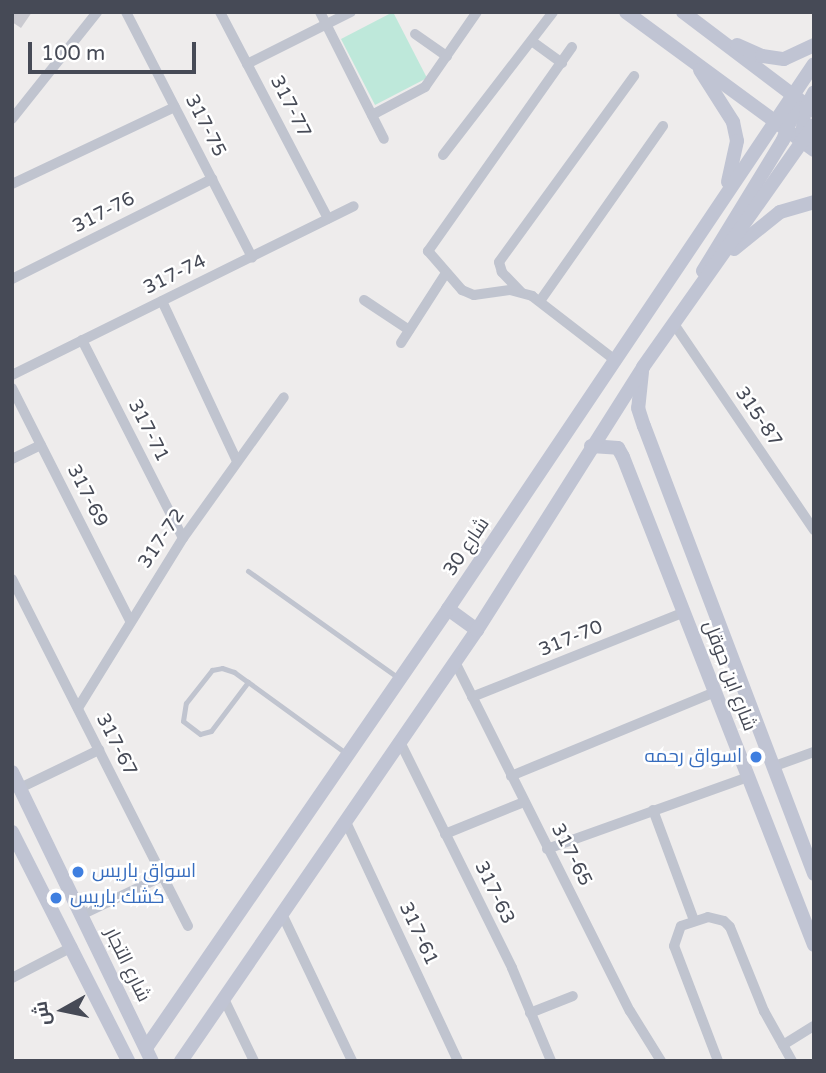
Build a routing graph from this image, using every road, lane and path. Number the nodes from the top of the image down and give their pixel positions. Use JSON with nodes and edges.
{"nodes":[{"id":1,"x":97,"y":12,"type":"edge"},
{"id":2,"x":126,"y":12,"type":"edge"},
{"id":3,"x":220,"y":12,"type":"edge"},
{"id":4,"x":320,"y":12,"type":"edge"},
{"id":5,"x":351,"y":12,"type":"edge"},
{"id":6,"x":477,"y":12,"type":"edge"},
{"id":7,"x":553,"y":12,"type":"edge"},
{"id":8,"x":626,"y":12,"type":"edge"},
{"id":9,"x":683,"y":12,"type":"edge"},
{"id":10,"x":327,"y":25,"type":"junction"},
{"id":11,"x":712,"y":33,"type":"junction"},
{"id":12,"x":415,"y":34,"type":"dead end"},
{"id":13,"x":533,"y":42,"type":"junction"},
{"id":14,"x":814,"y":45,"type":"edge"},
{"id":15,"x":572,"y":47,"type":"dead end"},
{"id":16,"x":447,"y":56,"type":"junction"},
{"id":17,"x":691,"y":57,"type":"junction"},
{"id":18,"x":562,"y":63,"type":"junction"},
{"id":19,"x":247,"y":64,"type":"junction"},
{"id":20,"x":814,"y":64,"type":"edge"},
{"id":21,"x":634,"y":76,"type":"dead end"},
{"id":22,"x":814,"y":92,"type":"edge"},
{"id":23,"x":793,"y":95,"type":"junction"},
{"id":24,"x":175,"y":107,"type":"junction"},
{"id":25,"x":810,"y":109,"type":"edge"},
{"id":26,"x":14,"y":113,"type":"edge"},
{"id":27,"x":372,"y":115,"type":"junction"},
{"id":28,"x":776,"y":121,"type":"junction"},
{"id":29,"x":814,"y":125,"type":"edge"},
{"id":30,"x":663,"y":126,"type":"dead end"},
{"id":31,"x":787,"y":132,"type":"junction"},
{"id":32,"x":384,"y":139,"type":"dead end"},
{"id":33,"x":808,"y":146,"type":"edge"},
{"id":34,"x":443,"y":155,"type":"dead end"},
{"id":35,"x":212,"y":179,"type":"junction"},
{"id":36,"x":12,"y":184,"type":"edge"},
{"id":37,"x":814,"y":202,"type":"edge"},
{"id":38,"x":354,"y":206,"type":"dead end"},
{"id":39,"x":712,"y":218,"type":"junction"},
{"id":40,"x":328,"y":219,"type":"junction"},
{"id":41,"x":252,"y":257,"type":"junction"},
{"id":42,"x":713,"y":269,"type":"junction"},
{"id":43,"x":446,"y":273,"type":"junction"},
{"id":44,"x":12,"y":279,"type":"edge"},
{"id":45,"x":521,"y":292,"type":"junction"},
{"id":46,"x":364,"y":300,"type":"dead end"},
{"id":47,"x":162,"y":301,"type":"junction"},
{"id":48,"x":540,"y":301,"type":"junction"},
{"id":49,"x":690,"y":302,"type":"junction"},
{"id":50,"x":674,"y":324,"type":"junction"},
{"id":51,"x":409,"y":330,"type":"junction"},
{"id":52,"x":82,"y":340,"type":"junction"},
{"id":53,"x":401,"y":343,"type":"dead end"},
{"id":54,"x":615,"y":361,"type":"junction"},
{"id":55,"x":643,"y":367,"type":"junction"},
{"id":56,"x":12,"y":375,"type":"edge"},
{"id":57,"x":12,"y":388,"type":"edge"},
{"id":58,"x":284,"y":397,"type":"dead end"},
{"id":59,"x":41,"y":445,"type":"junction"},
{"id":60,"x":591,"y":446,"type":"junction"},
{"id":61,"x":12,"y":459,"type":"edge"},
{"id":62,"x":237,"y":461,"type":"junction"},
{"id":63,"x":814,"y":530,"type":"edge"},
{"id":64,"x":183,"y":538,"type":"junction"},
{"id":65,"x":248,"y":571,"type":"dead end"},
{"id":66,"x":12,"y":579,"type":"edge"},
{"id":67,"x":449,"y":609,"type":"junction"},
{"id":68,"x":684,"y":612,"type":"junction"},
{"id":69,"x":130,"y":621,"type":"junction"},
{"id":70,"x":477,"y":630,"type":"junction"},
{"id":71,"x":455,"y":662,"type":"junction"},
{"id":72,"x":400,"y":679,"type":"junction"},
{"id":73,"x":248,"y":682,"type":"junction"},
{"id":74,"x":715,"y":692,"type":"junction"},
{"id":75,"x":472,"y":697,"type":"junction"},
{"id":76,"x":78,"y":708,"type":"junction"},
{"id":77,"x":400,"y":742,"type":"junction"},
{"id":78,"x":99,"y":750,"type":"junction"},
{"id":79,"x":814,"y":752,"type":"edge"},
{"id":80,"x":347,"y":754,"type":"junction"},
{"id":81,"x":772,"y":767,"type":"junction"},
{"id":82,"x":12,"y":772,"type":"edge"},
{"id":83,"x":511,"y":776,"type":"junction"},
{"id":84,"x":748,"y":777,"type":"junction"},
{"id":85,"x":20,"y":788,"type":"junction"},
{"id":86,"x":524,"y":802,"type":"junction"},
{"id":87,"x":653,"y":810,"type":"junction"},
{"id":88,"x":345,"y":822,"type":"junction"},
{"id":89,"x":12,"y":832,"type":"edge"},
{"id":90,"x":446,"y":834,"type":"junction"},
{"id":91,"x":547,"y":849,"type":"junction"},
{"id":92,"x":17,"y":855,"type":"edge"},
{"id":93,"x":814,"y":874,"type":"edge"},
{"id":94,"x":163,"y":876,"type":"junction"},
{"id":95,"x":282,"y":914,"type":"junction"},
{"id":96,"x":81,"y":915,"type":"junction"},
{"id":97,"x":694,"y":920,"type":"junction"},
{"id":98,"x":188,"y":926,"type":"dead end"},
{"id":99,"x":814,"y":944,"type":"edge"},
{"id":100,"x":72,"y":947,"type":"junction"},
{"id":101,"x":12,"y":978,"type":"edge"},
{"id":102,"x":573,"y":996,"type":"dead end"},
{"id":103,"x":224,"y":999,"type":"junction"},
{"id":104,"x":530,"y":1013,"type":"junction"},
{"id":105,"x":814,"y":1026,"type":"edge"},
{"id":106,"x":783,"y":1045,"type":"junction"},
{"id":107,"x":149,"y":1054,"type":"edge"},
{"id":108,"x":128,"y":1061,"type":"edge"},
{"id":109,"x":181,"y":1061,"type":"edge"},
{"id":110,"x":254,"y":1061,"type":"edge"},
{"id":111,"x":352,"y":1061,"type":"edge"},
{"id":112,"x":458,"y":1061,"type":"edge"},
{"id":113,"x":551,"y":1061,"type":"edge"},
{"id":114,"x":661,"y":1061,"type":"edge"},
{"id":115,"x":718,"y":1061,"type":"edge"},
{"id":116,"x":792,"y":1061,"type":"edge"}],
"edges":[{"from":1,"to":26,"type":"street"},
{"from":2,"to":24,"type":"street","name":"317-75"},
{"from":3,"to":19,"type":"street","name":"317-77"},
{"from":4,"to":10,"type":"street"},
{"from":5,"to":10,"type":"street"},
{"from":6,"to":16,"type":"street"},
{"from":7,"to":13,"type":"street"},
{"from":8,"to":17,"type":"main road"},
{"from":9,"to":11,"type":"main road"},
{"from":10,"to":19,"type":"street"},
{"from":10,"to":27,"type":"street"},
{"from":11,"to":14,"type":"main road"},
{"from":11,"to":23,"type":"main road"},
{"from":12,"to":16,"type":"street"},
{"from":13,"to":18,"type":"street"},
{"from":13,"to":34,"type":"street"},
{"from":15,"to":18,"type":"street"},
{"from":16,"to":27,"type":"street"},
{"from":17,"to":28,"type":"main road"},
{"from":17,"to":39,"type":"main road"},
{"from":18,"to":43,"type":"street"},
{"from":19,"to":40,"type":"street","name":"317-77"},
{"from":20,"to":23,"type":"main road","name":"شارع 30"},
{"from":21,"to":45,"type":"street"},
{"from":22,"to":25,"type":"main road"},
{"from":23,"to":25,"type":"main road"},
{"from":23,"to":28,"type":"main road","name":"شارع 30"},
{"from":23,"to":31,"type":"main road"},
{"from":24,"to":35,"type":"street","name":"317-75"},
{"from":24,"to":36,"type":"street"},
{"from":25,"to":33,"type":"main road"},
{"from":27,"to":32,"type":"street"},
{"from":28,"to":31,"type":"main road"},
{"from":28,"to":39,"type":"main road","name":"شارع 30"},
{"from":29,"to":33,"type":"main road"},
{"from":30,"to":48,"type":"street"},
{"from":31,"to":33,"type":"main road"},
{"from":31,"to":49,"type":"main road"},
{"from":33,"to":42,"type":"main road"},
{"from":35,"to":41,"type":"street","name":"317-75"},
{"from":35,"to":44,"type":"street","name":"317-76"},
{"from":37,"to":42,"type":"main road"},
{"from":38,"to":40,"type":"street","name":"317-74"},
{"from":39,"to":54,"type":"main road","name":"شارع 30"},
{"from":40,"to":41,"type":"street","name":"317-74"},
{"from":41,"to":47,"type":"street","name":"317-74"},
{"from":42,"to":49,"type":"main road"},
{"from":43,"to":45,"type":"street"},
{"from":43,"to":51,"type":"street"},
{"from":45,"to":48,"type":"street"},
{"from":46,"to":51,"type":"street"},
{"from":47,"to":52,"type":"street","name":"317-74"},
{"from":47,"to":62,"type":"street"},
{"from":48,"to":54,"type":"street"},
{"from":49,"to":50,"type":"main road"},
{"from":50,"to":55,"type":"main road"},
{"from":50,"to":63,"type":"street","name":"315-87"},
{"from":51,"to":53,"type":"street"},
{"from":52,"to":56,"type":"street","name":"317-74"},
{"from":52,"to":64,"type":"street","name":"317-71"},
{"from":54,"to":67,"type":"main road","name":"شارع 30"},
{"from":55,"to":60,"type":"main road"},
{"from":55,"to":81,"type":"main road","name":"شارع ابن حوقل"},
{"from":57,"to":59,"type":"street","name":"317-69"},
{"from":58,"to":62,"type":"street","name":"317-72"},
{"from":59,"to":61,"type":"street"},
{"from":59,"to":69,"type":"street","name":"317-69"},
{"from":60,"to":68,"type":"main road","name":"شارع ابن حوقل"},
{"from":60,"to":70,"type":"main road"},
{"from":62,"to":64,"type":"street","name":"317-72"},
{"from":64,"to":69,"type":"street","name":"317-72"},
{"from":65,"to":72,"type":"lane"},
{"from":66,"to":76,"type":"street","name":"317-67"},
{"from":67,"to":70,"type":"main road"},
{"from":67,"to":72,"type":"main road","name":"شارع 30"},
{"from":68,"to":74,"type":"main road","name":"شارع ابن حوقل"},
{"from":68,"to":75,"type":"street","name":"317-70"},
{"from":69,"to":76,"type":"street","name":"317-72"},
{"from":70,"to":71,"type":"main road"},
{"from":71,"to":75,"type":"street","name":"317-65"},
{"from":71,"to":77,"type":"main road"},
{"from":72,"to":80,"type":"main road","name":"شارع 30"},
{"from":73,"to":73,"type":"lane"},
{"from":73,"to":80,"type":"lane"},
{"from":74,"to":83,"type":"street"},
{"from":74,"to":84,"type":"main road","name":"شارع ابن حوقل"},
{"from":75,"to":83,"type":"street","name":"317-65"},
{"from":76,"to":78,"type":"street","name":"317-67"},
{"from":77,"to":88,"type":"main road"},
{"from":77,"to":90,"type":"street","name":"317-63"},
{"from":78,"to":85,"type":"street"},
{"from":78,"to":94,"type":"street","name":"317-67"},
{"from":79,"to":81,"type":"street"},
{"from":80,"to":107,"type":"main road","name":"شارع 30"},
{"from":81,"to":93,"type":"main road","name":"شارع ابن حوقل"},
{"from":82,"to":85,"type":"main road","name":"شارع التجار"},
{"from":83,"to":86,"type":"street","name":"317-65"},
{"from":84,"to":87,"type":"street"},
{"from":84,"to":99,"type":"main road","name":"شارع ابن حوقل"},
{"from":85,"to":96,"type":"main road","name":"شارع التجار"},
{"from":86,"to":90,"type":"street"},
{"from":86,"to":91,"type":"street","name":"317-65"},
{"from":87,"to":91,"type":"street"},
{"from":87,"to":97,"type":"street"},
{"from":88,"to":95,"type":"main road"},
{"from":88,"to":112,"type":"street","name":"317-61"},
{"from":89,"to":92,"type":"main road"},
{"from":90,"to":104,"type":"street","name":"317-63"},
{"from":91,"to":114,"type":"street","name":"317-65"},
{"from":92,"to":100,"type":"main road"},
{"from":94,"to":96,"type":"street"},
{"from":94,"to":98,"type":"street","name":"317-67"},
{"from":95,"to":103,"type":"main road"},
{"from":95,"to":111,"type":"street"},
{"from":96,"to":107,"type":"main road","name":"شارع التجار"},
{"from":97,"to":106,"type":"street"},
{"from":97,"to":115,"type":"street"},
{"from":100,"to":101,"type":"street"},
{"from":100,"to":108,"type":"main road"},
{"from":102,"to":104,"type":"street"},
{"from":103,"to":109,"type":"main road"},
{"from":103,"to":110,"type":"street"},
{"from":104,"to":113,"type":"street","name":"317-63"},
{"from":105,"to":106,"type":"street"},
{"from":106,"to":116,"type":"street"}]}
